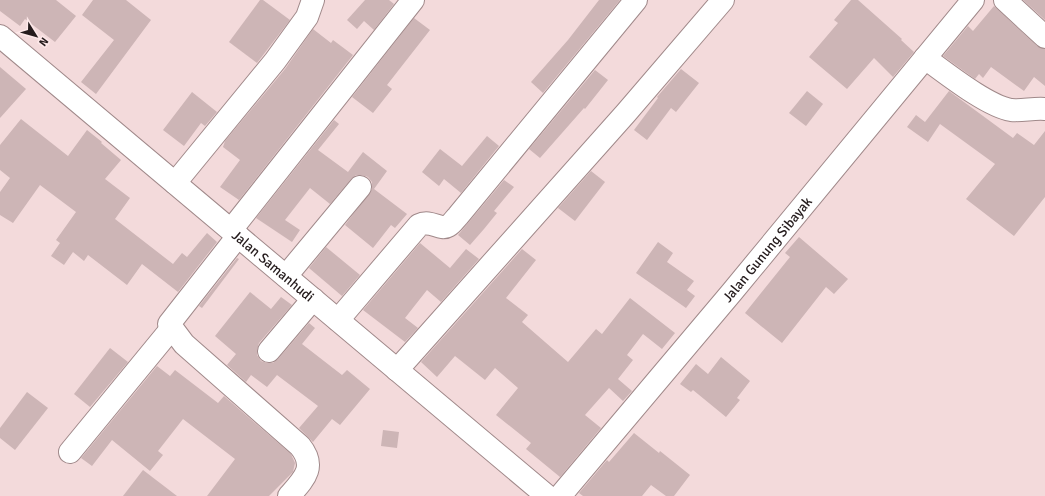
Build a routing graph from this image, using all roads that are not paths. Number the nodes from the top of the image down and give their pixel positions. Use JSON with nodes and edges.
{"nodes":[{"id":1,"x":313,"y":0,"type":"edge"},
{"id":2,"x":413,"y":0,"type":"edge"},
{"id":3,"x":636,"y":0,"type":"edge"},
{"id":4,"x":722,"y":0,"type":"edge"},
{"id":5,"x":972,"y":0,"type":"edge"},
{"id":6,"x":1004,"y":0,"type":"edge"},
{"id":7,"x":0,"y":36,"type":"edge"},
{"id":8,"x":1045,"y":37,"type":"edge"},
{"id":9,"x":925,"y":58,"type":"junction"},
{"id":10,"x":1045,"y":110,"type":"edge"},
{"id":11,"x":176,"y":183,"type":"junction"},
{"id":12,"x":360,"y":187,"type":"dead end"},
{"id":13,"x":234,"y":233,"type":"junction"},
{"id":14,"x":286,"y":276,"type":"junction"},
{"id":15,"x":313,"y":299,"type":"junction"},
{"id":16,"x":338,"y":320,"type":"junction"},
{"id":17,"x":171,"y":329,"type":"junction"},
{"id":18,"x":269,"y":351,"type":"dead end"},
{"id":19,"x":397,"y":370,"type":"junction"},
{"id":20,"x":70,"y":452,"type":"dead end"},
{"id":21,"x":289,"y":496,"type":"edge"},
{"id":22,"x":547,"y":496,"type":"edge"},
{"id":23,"x":560,"y":496,"type":"edge"}],
"edges":[{"from":1,"to":11,"type":"street"},
{"from":2,"to":13,"type":"street"},
{"from":3,"to":16,"type":"street"},
{"from":4,"to":19,"type":"street"},
{"from":5,"to":9,"type":"street","name":"Jalan Gunung Sibayak"},
{"from":6,"to":8,"type":"street"},
{"from":7,"to":11,"type":"street","name":"Jalan Samanhudi"},
{"from":9,"to":10,"type":"street"},
{"from":9,"to":23,"type":"street","name":"Jalan Gunung Sibayak"},
{"from":11,"to":13,"type":"street","name":"Jalan Samanhudi"},
{"from":12,"to":14,"type":"street"},
{"from":13,"to":14,"type":"street","name":"Jalan Samanhudi"},
{"from":13,"to":17,"type":"street"},
{"from":14,"to":15,"type":"street","name":"Jalan Samanhudi"},
{"from":15,"to":16,"type":"street","name":"Jalan Samanhudi"},
{"from":15,"to":18,"type":"street"},
{"from":16,"to":19,"type":"street","name":"Jalan Samanhudi"},
{"from":17,"to":20,"type":"street"},
{"from":17,"to":21,"type":"street"},
{"from":19,"to":22,"type":"street","name":"Jalan Samanhudi"}]}
